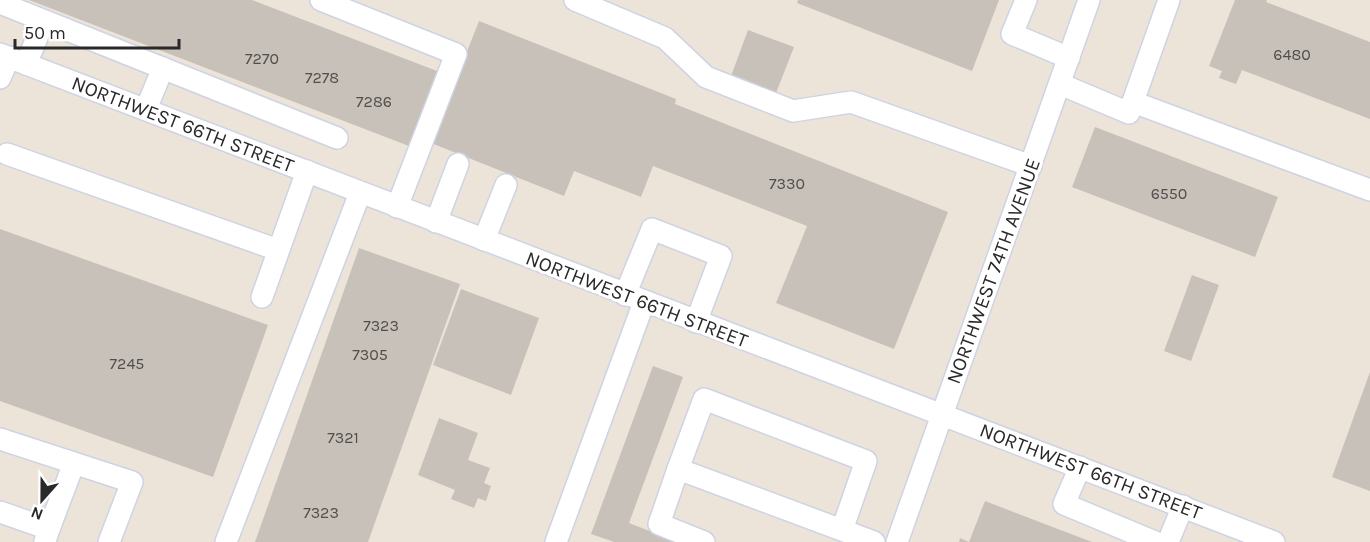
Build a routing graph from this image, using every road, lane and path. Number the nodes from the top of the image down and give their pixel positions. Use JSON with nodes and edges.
{"nodes":[{"id":1,"x":321,"y":0,"type":"edge"},
{"id":2,"x":575,"y":0,"type":"edge"},
{"id":3,"x":1026,"y":0,"type":"edge"},
{"id":4,"x":1089,"y":0,"type":"edge"},
{"id":5,"x":1169,"y":0,"type":"edge"},
{"id":6,"x":0,"y":3,"type":"edge"},
{"id":7,"x":44,"y":21,"type":"junction"},
{"id":8,"x":12,"y":58,"type":"edge"},
{"id":9,"x":1069,"y":58,"type":"junction"},
{"id":10,"x":163,"y":68,"type":"junction"},
{"id":11,"x":0,"y":78,"type":"edge"},
{"id":12,"x":1060,"y":84,"type":"junction"},
{"id":13,"x":1133,"y":102,"type":"junction"},
{"id":14,"x":146,"y":109,"type":"junction"},
{"id":15,"x":337,"y":138,"type":"dead end"},
{"id":16,"x":7,"y":154,"type":"dead end"},
{"id":17,"x":458,"y":164,"type":"dead end"},
{"id":18,"x":1031,"y":166,"type":"junction"},
{"id":19,"x":307,"y":171,"type":"junction"},
{"id":20,"x":506,"y":185,"type":"dead end"},
{"id":21,"x":1370,"y":190,"type":"edge"},
{"id":22,"x":360,"y":193,"type":"junction"},
{"id":23,"x":397,"y":207,"type":"junction"},
{"id":24,"x":436,"y":222,"type":"junction"},
{"id":25,"x":484,"y":240,"type":"junction"},
{"id":26,"x":278,"y":250,"type":"junction"},
{"id":27,"x":262,"y":297,"type":"dead end"},
{"id":28,"x":635,"y":298,"type":"junction"},
{"id":29,"x":696,"y":322,"type":"junction"},
{"id":30,"x":943,"y":414,"type":"junction"},
{"id":31,"x":0,"y":439,"type":"edge"},
{"id":32,"x":74,"y":463,"type":"junction"},
{"id":33,"x":1080,"y":466,"type":"junction"},
{"id":34,"x":678,"y":469,"type":"junction"},
{"id":35,"x":1183,"y":506,"type":"junction"},
{"id":36,"x":0,"y":512,"type":"edge"},
{"id":37,"x":842,"y":530,"type":"junction"},
{"id":38,"x":47,"y":535,"type":"edge"},
{"id":39,"x":109,"y":542,"type":"edge"},
{"id":40,"x":226,"y":542,"type":"edge"},
{"id":41,"x":556,"y":542,"type":"edge"},
{"id":42,"x":704,"y":542,"type":"edge"},
{"id":43,"x":874,"y":542,"type":"edge"},
{"id":44,"x":897,"y":542,"type":"edge"},
{"id":45,"x":1155,"y":542,"type":"edge"},
{"id":46,"x":1168,"y":542,"type":"edge"},
{"id":47,"x":1274,"y":542,"type":"edge"}],
"edges":[{"from":1,"to":23,"type":"street"},
{"from":2,"to":18,"type":"street"},
{"from":3,"to":9,"type":"street"},
{"from":4,"to":9,"type":"street","name":"NORTHWEST 74TH AVENUE"},
{"from":5,"to":13,"type":"street"},
{"from":6,"to":7,"type":"street"},
{"from":7,"to":8,"type":"street"},
{"from":7,"to":10,"type":"street"},
{"from":8,"to":11,"type":"street"},
{"from":8,"to":14,"type":"street","name":"NORTHWEST 66TH STREET"},
{"from":9,"to":12,"type":"street","name":"NORTHWEST 74TH AVENUE"},
{"from":10,"to":14,"type":"street"},
{"from":10,"to":15,"type":"street"},
{"from":12,"to":13,"type":"street"},
{"from":12,"to":18,"type":"street","name":"NORTHWEST 74TH AVENUE"},
{"from":13,"to":21,"type":"street"},
{"from":14,"to":19,"type":"street","name":"NORTHWEST 66TH STREET"},
{"from":16,"to":26,"type":"street"},
{"from":17,"to":24,"type":"street"},
{"from":18,"to":30,"type":"street","name":"NORTHWEST 74TH AVENUE"},
{"from":19,"to":22,"type":"street","name":"NORTHWEST 66TH STREET"},
{"from":19,"to":26,"type":"street"},
{"from":20,"to":25,"type":"street"},
{"from":22,"to":23,"type":"street","name":"NORTHWEST 66TH STREET"},
{"from":22,"to":40,"type":"street"},
{"from":23,"to":24,"type":"street","name":"NORTHWEST 66TH STREET"},
{"from":24,"to":25,"type":"street","name":"NORTHWEST 66TH STREET"},
{"from":25,"to":28,"type":"street","name":"NORTHWEST 66TH STREET"},
{"from":26,"to":27,"type":"street"},
{"from":28,"to":29,"type":"street","name":"NORTHWEST 66TH STREET"},
{"from":28,"to":29,"type":"street"},
{"from":28,"to":41,"type":"street"},
{"from":29,"to":30,"type":"street","name":"NORTHWEST 66TH STREET"},
{"from":30,"to":33,"type":"street","name":"NORTHWEST 66TH STREET"},
{"from":30,"to":44,"type":"street","name":"NORTHWEST 74TH AVENUE"},
{"from":31,"to":32,"type":"street"},
{"from":32,"to":38,"type":"street"},
{"from":32,"to":39,"type":"street"},
{"from":33,"to":35,"type":"street","name":"NORTHWEST 66TH STREET"},
{"from":33,"to":45,"type":"street"},
{"from":34,"to":37,"type":"street"},
{"from":34,"to":37,"type":"street"},
{"from":34,"to":42,"type":"street"},
{"from":35,"to":46,"type":"street"},
{"from":35,"to":47,"type":"street","name":"NORTHWEST 66TH STREET"},
{"from":36,"to":38,"type":"street"},
{"from":37,"to":43,"type":"street"}]}
